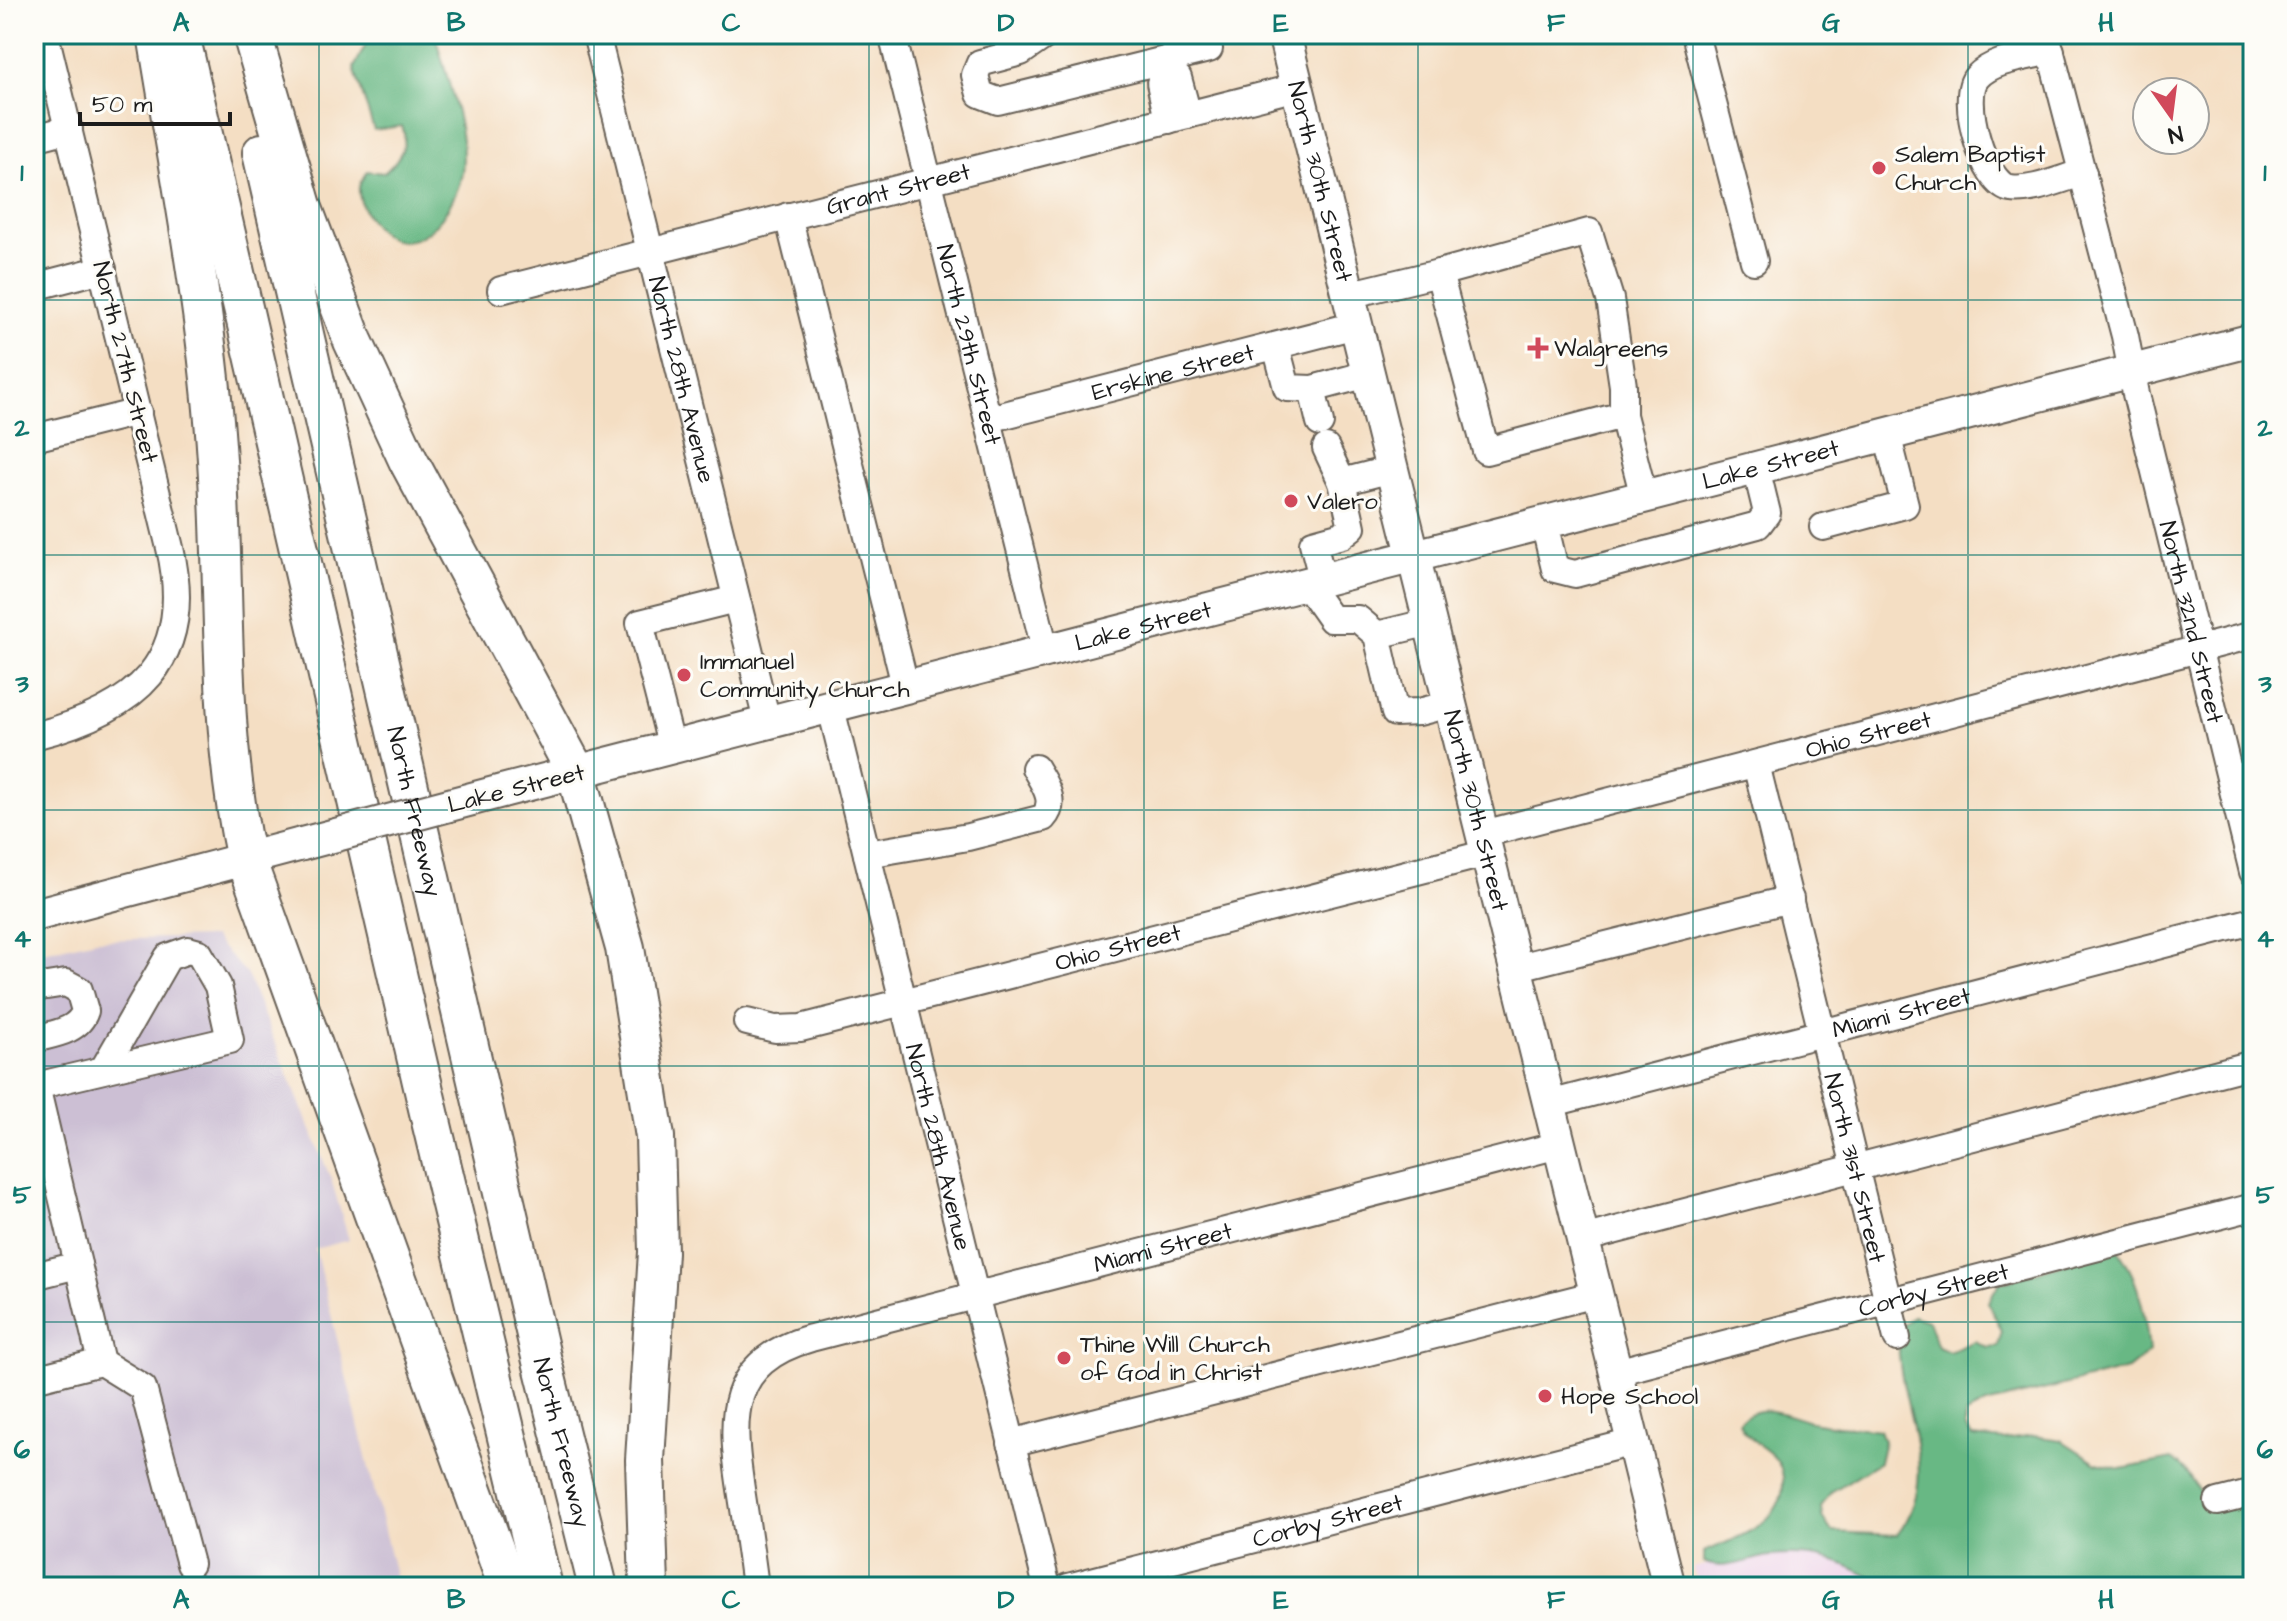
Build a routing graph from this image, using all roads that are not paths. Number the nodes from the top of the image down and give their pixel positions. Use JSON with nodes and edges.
{"nodes":[{"id":1,"x":45,"y":34,"type":"edge"},
{"id":2,"x":157,"y":34,"type":"edge"},
{"id":3,"x":180,"y":34,"type":"edge"},
{"id":4,"x":234,"y":34,"type":"edge"},
{"id":5,"x":252,"y":34,"type":"edge"},
{"id":6,"x":596,"y":34,"type":"edge"},
{"id":7,"x":892,"y":34,"type":"edge"},
{"id":8,"x":1047,"y":34,"type":"edge"},
{"id":9,"x":1206,"y":34,"type":"edge"},
{"id":10,"x":1284,"y":34,"type":"edge"},
{"id":11,"x":1695,"y":34,"type":"edge"},
{"id":12,"x":2049,"y":42,"type":"edge"},
{"id":13,"x":1164,"y":66,"type":"junction"},
{"id":14,"x":1297,"y":87,"type":"junction"},
{"id":15,"x":1178,"y":117,"type":"junction"},
{"id":16,"x":69,"y":129,"type":"junction"},
{"id":17,"x":34,"y":138,"type":"edge"},
{"id":18,"x":2083,"y":173,"type":"junction"},
{"id":19,"x":929,"y":181,"type":"junction"},
{"id":20,"x":788,"y":216,"type":"junction"},
{"id":21,"x":650,"y":251,"type":"junction"},
{"id":22,"x":1754,"y":261,"type":"dead end"},
{"id":23,"x":103,"y":269,"type":"junction"},
{"id":24,"x":1439,"y":273,"type":"junction"},
{"id":25,"x":34,"y":287,"type":"edge"},
{"id":26,"x":501,"y":290,"type":"dead end"},
{"id":27,"x":1352,"y":310,"type":"junction"},
{"id":28,"x":2253,"y":340,"type":"edge"},
{"id":29,"x":1276,"y":346,"type":"junction"},
{"id":30,"x":2131,"y":371,"type":"junction"},
{"id":31,"x":1368,"y":374,"type":"junction"},
{"id":32,"x":1312,"y":389,"type":"junction"},
{"id":33,"x":138,"y":412,"type":"junction"},
{"id":34,"x":1623,"y":415,"type":"junction"},
{"id":35,"x":989,"y":419,"type":"junction"},
{"id":36,"x":1887,"y":434,"type":"junction"},
{"id":37,"x":34,"y":438,"type":"edge"},
{"id":38,"x":1756,"y":468,"type":"junction"},
{"id":39,"x":1392,"y":469,"type":"junction"},
{"id":40,"x":1342,"y":482,"type":"junction"},
{"id":41,"x":1644,"y":497,"type":"junction"},
{"id":42,"x":1544,"y":523,"type":"junction"},
{"id":43,"x":1823,"y":527,"type":"dead end"},
{"id":44,"x":1414,"y":557,"type":"junction"},
{"id":45,"x":1315,"y":583,"type":"junction"},
{"id":46,"x":736,"y":599,"type":"junction"},
{"id":47,"x":1430,"y":622,"type":"junction"},
{"id":48,"x":1377,"y":635,"type":"junction"},
{"id":49,"x":2253,"y":635,"type":"edge"},
{"id":50,"x":2199,"y":649,"type":"junction"},
{"id":51,"x":1046,"y":653,"type":"junction"},
{"id":52,"x":906,"y":689,"type":"junction"},
{"id":53,"x":1450,"y":704,"type":"junction"},
{"id":54,"x":831,"y":708,"type":"junction"},
{"id":55,"x":768,"y":725,"type":"junction"},
{"id":56,"x":34,"y":736,"type":"edge"},
{"id":57,"x":672,"y":748,"type":"junction"},
{"id":58,"x":1756,"y":764,"type":"junction"},
{"id":59,"x":1035,"y":768,"type":"dead end"},
{"id":60,"x":576,"y":772,"type":"junction"},
{"id":61,"x":1485,"y":844,"type":"junction"},
{"id":62,"x":867,"y":854,"type":"junction"},
{"id":63,"x":246,"y":859,"type":"junction"},
{"id":64,"x":2253,"y":872,"type":"edge"},
{"id":65,"x":1790,"y":899,"type":"junction"},
{"id":66,"x":34,"y":915,"type":"edge"},
{"id":67,"x":2253,"y":921,"type":"edge"},
{"id":68,"x":1515,"y":968,"type":"junction"},
{"id":69,"x":34,"y":988,"type":"edge"},
{"id":70,"x":903,"y":1003,"type":"junction"},
{"id":71,"x":747,"y":1022,"type":"dead end"},
{"id":72,"x":1822,"y":1033,"type":"junction"},
{"id":73,"x":34,"y":1039,"type":"edge"},
{"id":74,"x":2253,"y":1064,"type":"edge"},
{"id":75,"x":103,"y":1070,"type":"junction"},
{"id":76,"x":1549,"y":1104,"type":"junction"},
{"id":77,"x":1559,"y":1145,"type":"junction"},
{"id":78,"x":1855,"y":1167,"type":"junction"},
{"id":79,"x":2253,"y":1207,"type":"edge"},
{"id":80,"x":1582,"y":1239,"type":"junction"},
{"id":81,"x":78,"y":1265,"type":"junction"},
{"id":82,"x":34,"y":1276,"type":"edge"},
{"id":83,"x":1596,"y":1294,"type":"junction"},
{"id":84,"x":975,"y":1296,"type":"junction"},
{"id":85,"x":1888,"y":1301,"type":"junction"},
{"id":86,"x":1897,"y":1338,"type":"dead end"},
{"id":87,"x":101,"y":1362,"type":"junction"},
{"id":88,"x":1616,"y":1372,"type":"junction"},
{"id":89,"x":34,"y":1379,"type":"edge"},
{"id":90,"x":1633,"y":1442,"type":"junction"},
{"id":91,"x":1011,"y":1443,"type":"junction"},
{"id":92,"x":2253,"y":1493,"type":"edge"},
{"id":93,"x":2218,"y":1502,"type":"dead end"},
{"id":94,"x":190,"y":1564,"type":"dead end"},
{"id":95,"x":508,"y":1587,"type":"edge"},
{"id":96,"x":543,"y":1587,"type":"edge"},
{"id":97,"x":598,"y":1587,"type":"edge"},
{"id":98,"x":649,"y":1587,"type":"edge"},
{"id":99,"x":755,"y":1587,"type":"edge"},
{"id":100,"x":1047,"y":1587,"type":"edge"},
{"id":101,"x":1068,"y":1587,"type":"edge"},
{"id":102,"x":1669,"y":1587,"type":"edge"}],
"edges":[{"from":1,"to":16,"type":"street","name":"North 27th Street"},
{"from":2,"to":63,"type":"highway"},
{"from":3,"to":96,"type":"highway"},
{"from":4,"to":97,"type":"highway","name":"North Freeway"},
{"from":5,"to":60,"type":"highway"},
{"from":6,"to":21,"type":"street","name":"North 28th Avenue"},
{"from":7,"to":19,"type":"street","name":"North 29th Street"},
{"from":8,"to":13,"type":"street"},
{"from":9,"to":13,"type":"street"},
{"from":10,"to":14,"type":"main road","name":"North 30th Street"},
{"from":11,"to":22,"type":"street"},
{"from":12,"to":18,"type":"street","name":"North 32nd Street"},
{"from":12,"to":18,"type":"street"},
{"from":13,"to":15,"type":"street"},
{"from":14,"to":15,"type":"street","name":"Grant Street"},
{"from":14,"to":27,"type":"main road","name":"North 30th Street"},
{"from":15,"to":19,"type":"street","name":"Grant Street"},
{"from":16,"to":17,"type":"street"},
{"from":16,"to":23,"type":"street","name":"North 27th Street"},
{"from":18,"to":30,"type":"street","name":"North 32nd Street"},
{"from":19,"to":20,"type":"street","name":"Grant Street"},
{"from":19,"to":35,"type":"street","name":"North 29th Street"},
{"from":20,"to":21,"type":"street","name":"Grant Street"},
{"from":20,"to":52,"type":"street"},
{"from":21,"to":26,"type":"street","name":"Grant Street"},
{"from":21,"to":46,"type":"street","name":"North 28th Avenue"},
{"from":23,"to":25,"type":"street"},
{"from":23,"to":33,"type":"street","name":"North 27th Street"},
{"from":24,"to":27,"type":"street","name":"Erskine Street"},
{"from":24,"to":34,"type":"street"},
{"from":24,"to":34,"type":"street","name":"Erskine Street"},
{"from":27,"to":29,"type":"street","name":"Erskine Street"},
{"from":27,"to":31,"type":"main road","name":"North 30th Street"},
{"from":28,"to":30,"type":"main road","name":"Lake Street"},
{"from":29,"to":32,"type":"street"},
{"from":29,"to":35,"type":"street","name":"Erskine Street"},
{"from":30,"to":36,"type":"main road","name":"Lake Street"},
{"from":30,"to":50,"type":"street","name":"North 32nd Street"},
{"from":31,"to":32,"type":"street"},
{"from":31,"to":39,"type":"main road","name":"North 30th Street"},
{"from":32,"to":40,"type":"street"},
{"from":33,"to":37,"type":"street"},
{"from":33,"to":56,"type":"street","name":"North 27th Street"},
{"from":34,"to":41,"type":"street"},
{"from":35,"to":51,"type":"street","name":"North 29th Street"},
{"from":36,"to":38,"type":"main road","name":"Lake Street"},
{"from":36,"to":43,"type":"street"},
{"from":38,"to":41,"type":"main road","name":"Lake Street"},
{"from":38,"to":42,"type":"street"},
{"from":39,"to":40,"type":"street"},
{"from":39,"to":44,"type":"main road","name":"North 30th Street"},
{"from":40,"to":45,"type":"street"},
{"from":41,"to":42,"type":"main road","name":"Lake Street"},
{"from":42,"to":44,"type":"main road","name":"Lake Street"},
{"from":44,"to":45,"type":"main road","name":"Lake Street"},
{"from":44,"to":47,"type":"main road","name":"North 30th Street"},
{"from":45,"to":48,"type":"street"},
{"from":45,"to":51,"type":"main road","name":"Lake Street"},
{"from":46,"to":55,"type":"street","name":"North 28th Avenue"},
{"from":46,"to":57,"type":"street"},
{"from":47,"to":48,"type":"street"},
{"from":47,"to":53,"type":"main road","name":"North 30th Street"},
{"from":48,"to":53,"type":"street"},
{"from":49,"to":50,"type":"street","name":"Ohio Street"},
{"from":50,"to":58,"type":"street","name":"Ohio Street"},
{"from":50,"to":64,"type":"street","name":"North 32nd Street"},
{"from":51,"to":52,"type":"main road","name":"Lake Street"},
{"from":52,"to":54,"type":"main road","name":"Lake Street"},
{"from":53,"to":61,"type":"main road","name":"North 30th Street"},
{"from":54,"to":55,"type":"main road","name":"Lake Street"},
{"from":54,"to":62,"type":"street","name":"North 28th Avenue"},
{"from":55,"to":57,"type":"main road","name":"Lake Street"},
{"from":57,"to":60,"type":"main road","name":"Lake Street"},
{"from":58,"to":61,"type":"street","name":"Ohio Street"},
{"from":58,"to":65,"type":"street","name":"North 31st Street"},
{"from":59,"to":62,"type":"street"},
{"from":60,"to":63,"type":"main road","name":"Lake Street","bridge":true},
{"from":60,"to":98,"type":"highway"},
{"from":61,"to":68,"type":"main road","name":"North 30th Street"},
{"from":61,"to":70,"type":"street","name":"Ohio Street"},
{"from":62,"to":70,"type":"street","name":"North 28th Avenue"},
{"from":63,"to":66,"type":"main road","name":"Lake Street"},
{"from":63,"to":95,"type":"highway"},
{"from":65,"to":68,"type":"street"},
{"from":65,"to":72,"type":"street","name":"North 31st Street"},
{"from":67,"to":72,"type":"street","name":"Miami Street"},
{"from":68,"to":76,"type":"main road","name":"North 30th Street"},
{"from":69,"to":73,"type":"street"},
{"from":70,"to":71,"type":"street","name":"Ohio Street"},
{"from":70,"to":84,"type":"street","name":"North 28th Avenue"},
{"from":72,"to":76,"type":"street","name":"Miami Street"},
{"from":72,"to":78,"type":"street","name":"North 31st Street"},
{"from":74,"to":78,"type":"street"},
{"from":75,"to":75,"type":"street"},
{"from":75,"to":81,"type":"street"},
{"from":76,"to":77,"type":"main road","name":"North 30th Street"},
{"from":77,"to":80,"type":"main road","name":"North 30th Street"},
{"from":77,"to":84,"type":"street","name":"Miami Street"},
{"from":78,"to":80,"type":"street"},
{"from":78,"to":85,"type":"street","name":"North 31st Street"},
{"from":79,"to":85,"type":"street","name":"Corby Street"},
{"from":80,"to":83,"type":"main road","name":"North 30th Street"},
{"from":81,"to":82,"type":"street"},
{"from":81,"to":87,"type":"street"},
{"from":83,"to":88,"type":"main road","name":"North 30th Street"},
{"from":83,"to":91,"type":"street"},
{"from":84,"to":91,"type":"street","name":"North 28th Avenue"},
{"from":84,"to":99,"type":"street","name":"Miami Street"},
{"from":85,"to":86,"type":"street","name":"North 31st Street"},
{"from":85,"to":88,"type":"street","name":"Corby Street"},
{"from":87,"to":89,"type":"street"},
{"from":87,"to":94,"type":"street"},
{"from":88,"to":90,"type":"main road","name":"North 30th Street"},
{"from":90,"to":101,"type":"street","name":"Corby Street"},
{"from":90,"to":102,"type":"main road","name":"North 30th Street"},
{"from":91,"to":100,"type":"street","name":"North 28th Avenue"},
{"from":92,"to":93,"type":"street"}]}
